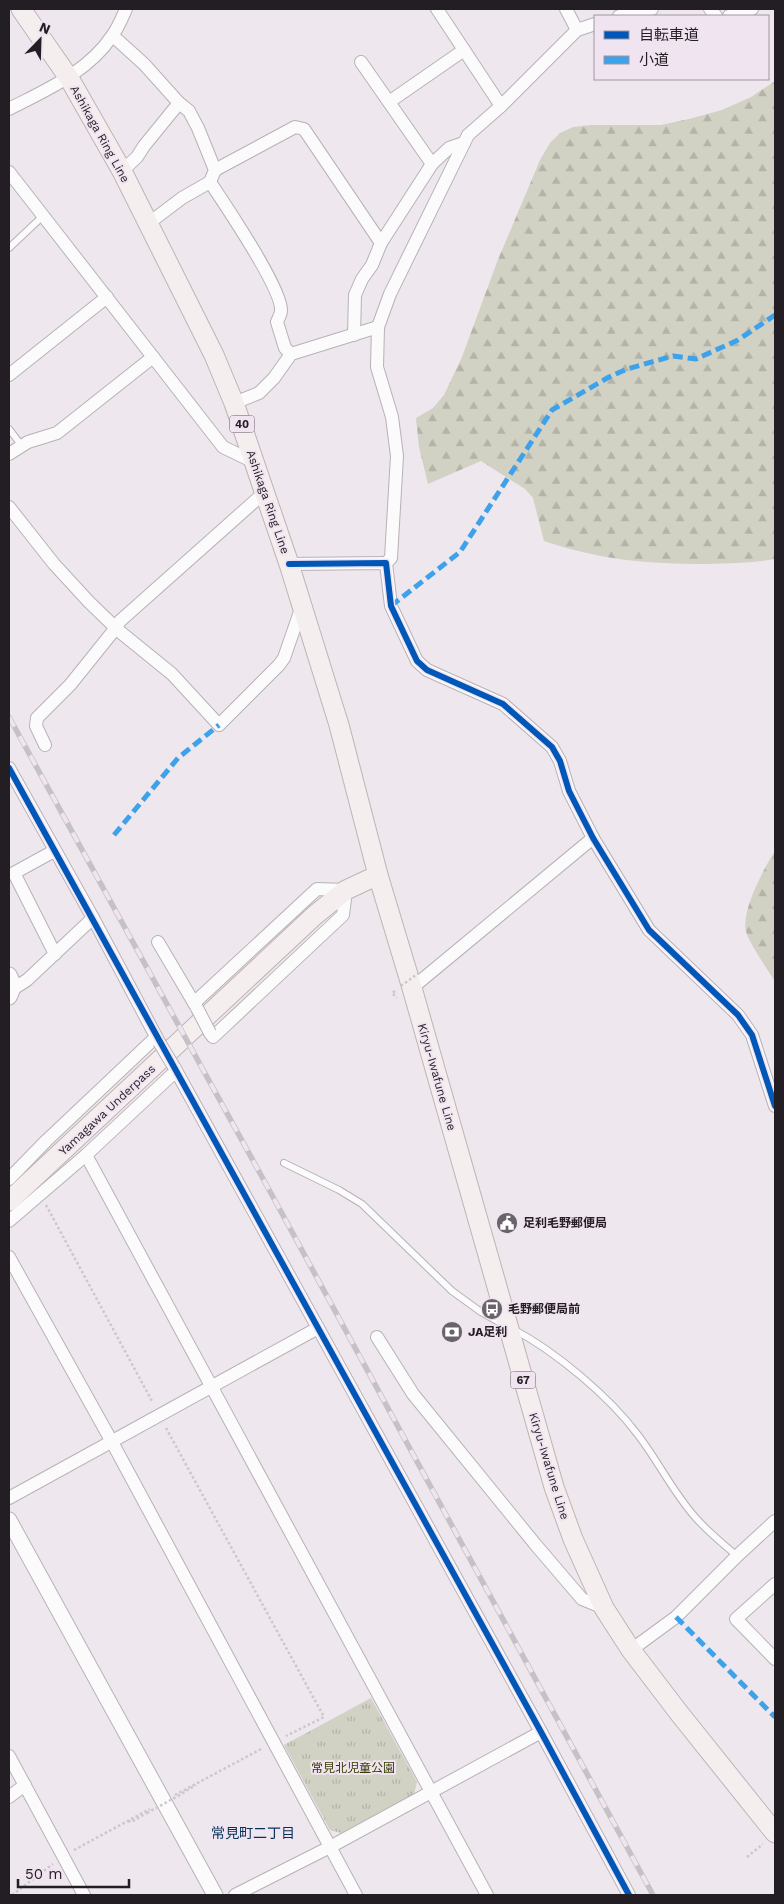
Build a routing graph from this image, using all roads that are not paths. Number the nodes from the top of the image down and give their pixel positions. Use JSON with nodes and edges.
{"nodes":[{"id":1,"x":21,"y":9,"type":"edge"},
{"id":2,"x":126,"y":9,"type":"edge"},
{"id":3,"x":437,"y":9,"type":"edge"},
{"id":4,"x":566,"y":9,"type":"edge"},
{"id":5,"x":652,"y":9,"type":"edge"},
{"id":6,"x":752,"y":9,"type":"edge"},
{"id":7,"x":624,"y":15,"type":"edge"},
{"id":8,"x":732,"y":15,"type":"edge"},
{"id":9,"x":594,"y":24,"type":"edge"},
{"id":10,"x":577,"y":30,"type":"junction"},
{"id":11,"x":113,"y":36,"type":"junction"},
{"id":12,"x":464,"y":50,"type":"junction"},
{"id":13,"x":360,"y":62,"type":"dead end"},
{"id":14,"x":69,"y":78,"type":"junction"},
{"id":15,"x":388,"y":102,"type":"junction"},
{"id":16,"x":179,"y":104,"type":"junction"},
{"id":17,"x":501,"y":106,"type":"junction"},
{"id":18,"x":9,"y":109,"type":"edge"},
{"id":19,"x":464,"y":143,"type":"junction"},
{"id":20,"x":432,"y":164,"type":"junction"},
{"id":21,"x":215,"y":170,"type":"junction"},
{"id":22,"x":122,"y":171,"type":"junction"},
{"id":23,"x":9,"y":172,"type":"edge"},
{"id":24,"x":210,"y":182,"type":"junction"},
{"id":25,"x":44,"y":215,"type":"junction"},
{"id":26,"x":149,"y":223,"type":"junction"},
{"id":27,"x":381,"y":243,"type":"junction"},
{"id":28,"x":9,"y":248,"type":"edge"},
{"id":29,"x":107,"y":297,"type":"junction"},
{"id":30,"x":378,"y":327,"type":"junction"},
{"id":31,"x":354,"y":335,"type":"junction"},
{"id":32,"x":292,"y":354,"type":"junction"},
{"id":33,"x":153,"y":357,"type":"junction"},
{"id":34,"x":9,"y":375,"type":"edge"},
{"id":35,"x":234,"y":403,"type":"junction"},
{"id":36,"x":9,"y":429,"type":"edge"},
{"id":37,"x":22,"y":446,"type":"junction"},
{"id":38,"x":9,"y":454,"type":"edge"},
{"id":39,"x":256,"y":463,"type":"junction"},
{"id":40,"x":266,"y":492,"type":"junction"},
{"id":41,"x":9,"y":508,"type":"edge"},
{"id":42,"x":386,"y":563,"type":"junction"},
{"id":43,"x":289,"y":564,"type":"junction"},
{"id":44,"x":302,"y":606,"type":"junction"},
{"id":45,"x":116,"y":627,"type":"junction"},
{"id":46,"x":45,"y":745,"type":"dead end"},
{"id":47,"x":9,"y":768,"type":"edge"},
{"id":48,"x":593,"y":838,"type":"junction"},
{"id":49,"x":54,"y":850,"type":"junction"},
{"id":50,"x":378,"y":875,"type":"junction"},
{"id":51,"x":346,"y":890,"type":"junction"},
{"id":52,"x":93,"y":918,"type":"junction"},
{"id":53,"x":158,"y":942,"type":"dead end"},
{"id":54,"x":55,"y":954,"type":"junction"},
{"id":55,"x":411,"y":982,"type":"junction"},
{"id":56,"x":10,"y":987,"type":"edge"},
{"id":57,"x":195,"y":1005,"type":"junction"},
{"id":58,"x":157,"y":1040,"type":"junction"},
{"id":59,"x":175,"y":1069,"type":"junction"},
{"id":60,"x":775,"y":1106,"type":"edge"},
{"id":61,"x":86,"y":1155,"type":"junction"},
{"id":62,"x":284,"y":1163,"type":"dead end"},
{"id":63,"x":9,"y":1179,"type":"edge"},
{"id":64,"x":9,"y":1201,"type":"edge"},
{"id":65,"x":9,"y":1221,"type":"edge"},
{"id":66,"x":9,"y":1257,"type":"edge"},
{"id":67,"x":508,"y":1326,"type":"junction"},
{"id":68,"x":318,"y":1328,"type":"junction"},
{"id":69,"x":377,"y":1337,"type":"dead end"},
{"id":70,"x":211,"y":1387,"type":"junction"},
{"id":71,"x":112,"y":1442,"type":"junction"},
{"id":72,"x":9,"y":1498,"type":"edge"},
{"id":73,"x":9,"y":1520,"type":"edge"},
{"id":74,"x":775,"y":1521,"type":"edge"},
{"id":75,"x":737,"y":1556,"type":"junction"},
{"id":76,"x":775,"y":1584,"type":"edge"},
{"id":77,"x":604,"y":1608,"type":"junction"},
{"id":78,"x":631,"y":1650,"type":"junction"},
{"id":79,"x":775,"y":1659,"type":"edge"},
{"id":80,"x":541,"y":1732,"type":"junction"},
{"id":81,"x":9,"y":1756,"type":"edge"},
{"id":82,"x":25,"y":1785,"type":"junction"},
{"id":83,"x":432,"y":1791,"type":"junction"},
{"id":84,"x":9,"y":1797,"type":"edge"},
{"id":85,"x":771,"y":1837,"type":"edge"},
{"id":86,"x":330,"y":1847,"type":"junction"},
{"id":87,"x":84,"y":1895,"type":"edge"},
{"id":88,"x":215,"y":1895,"type":"edge"},
{"id":89,"x":235,"y":1895,"type":"edge"},
{"id":90,"x":356,"y":1895,"type":"edge"},
{"id":91,"x":488,"y":1895,"type":"edge"},
{"id":92,"x":629,"y":1895,"type":"edge"}],
"edges":[{"from":1,"to":14,"type":"main road","name":"Ashikaga Ring Line","number":"40"},
{"from":2,"to":11,"type":"street"},
{"from":3,"to":12,"type":"street"},
{"from":4,"to":10,"type":"street"},
{"from":5,"to":7,"type":"street"},
{"from":6,"to":8,"type":"street"},
{"from":9,"to":10,"type":"street"},
{"from":10,"to":17,"type":"street"},
{"from":11,"to":14,"type":"street"},
{"from":11,"to":16,"type":"street"},
{"from":12,"to":15,"type":"street"},
{"from":12,"to":17,"type":"street"},
{"from":13,"to":15,"type":"street"},
{"from":14,"to":18,"type":"street"},
{"from":14,"to":22,"type":"main road","name":"Ashikaga Ring Line","number":"40"},
{"from":15,"to":20,"type":"street"},
{"from":16,"to":21,"type":"street"},
{"from":16,"to":22,"type":"street"},
{"from":17,"to":19,"type":"street"},
{"from":19,"to":20,"type":"street"},
{"from":19,"to":30,"type":"street"},
{"from":20,"to":27,"type":"street"},
{"from":21,"to":24,"type":"street"},
{"from":21,"to":27,"type":"street"},
{"from":22,"to":26,"type":"main road","name":"Ashikaga Ring Line","number":"40"},
{"from":23,"to":25,"type":"street"},
{"from":24,"to":26,"type":"street"},
{"from":24,"to":32,"type":"street"},
{"from":25,"to":28,"type":"lane"},
{"from":25,"to":29,"type":"street"},
{"from":26,"to":35,"type":"main road","name":"Ashikaga Ring Line","number":"40"},
{"from":27,"to":31,"type":"street"},
{"from":29,"to":33,"type":"street"},
{"from":29,"to":34,"type":"street"},
{"from":30,"to":31,"type":"street"},
{"from":30,"to":42,"type":"street"},
{"from":31,"to":32,"type":"street"},
{"from":32,"to":35,"type":"street"},
{"from":33,"to":37,"type":"street"},
{"from":33,"to":39,"type":"street"},
{"from":35,"to":39,"type":"main road","name":"Ashikaga Ring Line","number":"40"},
{"from":36,"to":37,"type":"lane"},
{"from":37,"to":38,"type":"street"},
{"from":39,"to":40,"type":"main road","name":"Ashikaga Ring Line","number":"40"},
{"from":40,"to":43,"type":"main road","name":"Ashikaga Ring Line","number":"40"},
{"from":40,"to":45,"type":"street"},
{"from":41,"to":45,"type":"street"},
{"from":42,"to":43,"type":"street"},
{"from":42,"to":48,"type":"street"},
{"from":43,"to":44,"type":"main road","name":"Ashikaga Ring Line","number":"40"},
{"from":44,"to":45,"type":"street"},
{"from":44,"to":50,"type":"main road","name":"Ashikaga Ring Line","number":"40"},
{"from":45,"to":46,"type":"street"},
{"from":47,"to":49,"type":"street"},
{"from":48,"to":55,"type":"street"},
{"from":48,"to":60,"type":"street"},
{"from":49,"to":52,"type":"street"},
{"from":49,"to":54,"type":"street"},
{"from":50,"to":51,"type":"main road"},
{"from":50,"to":55,"type":"main road","name":"Kiryu-Iwafune Line","number":"67"},
{"from":51,"to":57,"type":"street"},
{"from":51,"to":57,"type":"street","bridge":true},
{"from":51,"to":64,"type":"main road","name":"Yamagawa Underpass"},
{"from":52,"to":54,"type":"street"},
{"from":52,"to":58,"type":"street"},
{"from":53,"to":57,"type":"street"},
{"from":54,"to":56,"type":"street"},
{"from":55,"to":67,"type":"main road","name":"Kiryu-Iwafune Line","number":"67"},
{"from":58,"to":59,"type":"street","bridge":true},
{"from":58,"to":63,"type":"street"},
{"from":59,"to":61,"type":"street"},
{"from":59,"to":68,"type":"street"},
{"from":61,"to":65,"type":"street"},
{"from":61,"to":70,"type":"street"},
{"from":62,"to":67,"type":"lane"},
{"from":66,"to":71,"type":"street"},
{"from":67,"to":75,"type":"lane"},
{"from":67,"to":77,"type":"main road","name":"Kiryu-Iwafune Line","number":"67"},
{"from":68,"to":70,"type":"street"},
{"from":68,"to":80,"type":"street"},
{"from":69,"to":77,"type":"street"},
{"from":70,"to":71,"type":"street"},
{"from":70,"to":83,"type":"street"},
{"from":71,"to":72,"type":"street"},
{"from":71,"to":86,"type":"street"},
{"from":73,"to":88,"type":"street"},
{"from":74,"to":75,"type":"street"},
{"from":75,"to":78,"type":"street"},
{"from":76,"to":79,"type":"street"},
{"from":77,"to":78,"type":"main road","name":"Kiryu-Iwafune Line","number":"67"},
{"from":78,"to":85,"type":"main road","name":"Kiryu-Iwafune Line","number":"67"},
{"from":80,"to":83,"type":"street"},
{"from":80,"to":92,"type":"street"},
{"from":81,"to":82,"type":"street"},
{"from":82,"to":84,"type":"street"},
{"from":82,"to":87,"type":"street"},
{"from":83,"to":86,"type":"street"},
{"from":83,"to":91,"type":"street"},
{"from":86,"to":89,"type":"street"},
{"from":86,"to":90,"type":"street"}]}
